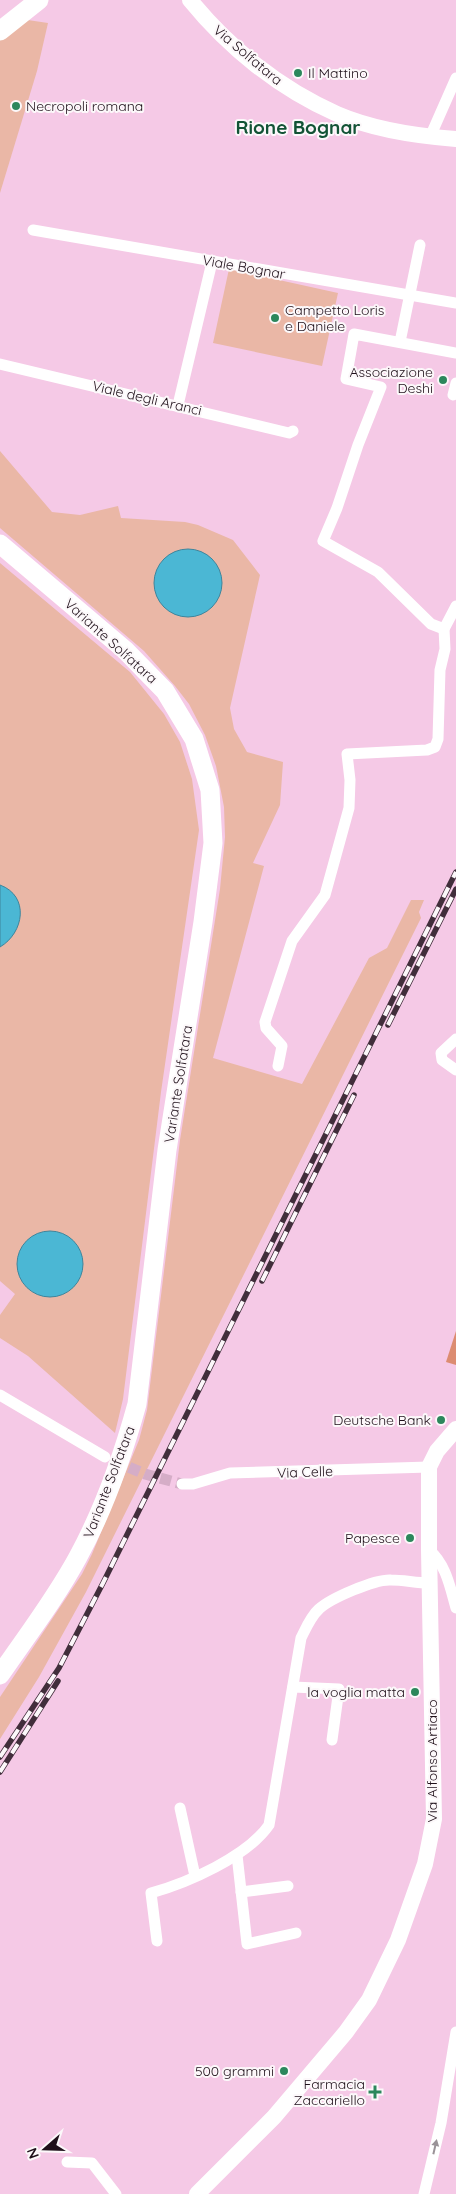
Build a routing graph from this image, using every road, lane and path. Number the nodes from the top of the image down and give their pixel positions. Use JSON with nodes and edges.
{"nodes":[{"id":1,"x":38,"y":0,"type":"edge"},
{"id":2,"x":190,"y":0,"type":"edge"},
{"id":3,"x":0,"y":31,"type":"edge"},
{"id":4,"x":456,"y":78,"type":"edge"},
{"id":5,"x":430,"y":137,"type":"junction"},
{"id":6,"x":456,"y":139,"type":"edge"},
{"id":7,"x":33,"y":230,"type":"dead end"},
{"id":8,"x":420,"y":245,"type":"dead end"},
{"id":9,"x":212,"y":262,"type":"junction"},
{"id":10,"x":409,"y":295,"type":"junction"},
{"id":11,"x":456,"y":303,"type":"edge"},
{"id":12,"x":400,"y":342,"type":"junction"},
{"id":13,"x":456,"y":353,"type":"edge"},
{"id":14,"x":0,"y":364,"type":"edge"},
{"id":15,"x":456,"y":383,"type":"edge"},
{"id":16,"x":454,"y":395,"type":"dead end"},
{"id":17,"x":178,"y":406,"type":"junction"},
{"id":18,"x":293,"y":430,"type":"dead end"},
{"id":19,"x":0,"y":544,"type":"edge"},
{"id":20,"x":456,"y":606,"type":"edge"},
{"id":21,"x":444,"y":629,"type":"junction"},
{"id":22,"x":451,"y":651,"type":"edge"},
{"id":23,"x":456,"y":1039,"type":"edge"},
{"id":24,"x":278,"y":1066,"type":"dead end"},
{"id":25,"x":456,"y":1070,"type":"edge"},
{"id":26,"x":0,"y":1395,"type":"edge"},
{"id":27,"x":456,"y":1429,"type":"edge"},
{"id":28,"x":456,"y":1448,"type":"edge"},
{"id":29,"x":105,"y":1457,"type":"tunnel mouth"},
{"id":30,"x":432,"y":1464,"type":"junction"},
{"id":31,"x":182,"y":1484,"type":"tunnel mouth"},
{"id":32,"x":429,"y":1550,"type":"junction"},
{"id":33,"x":429,"y":1583,"type":"junction"},
{"id":34,"x":456,"y":1608,"type":"edge"},
{"id":35,"x":0,"y":1675,"type":"edge"},
{"id":36,"x":293,"y":1688,"type":"junction"},
{"id":37,"x":332,"y":1740,"type":"dead end"},
{"id":38,"x":180,"y":1808,"type":"dead end"},
{"id":39,"x":237,"y":1855,"type":"junction"},
{"id":40,"x":194,"y":1876,"type":"junction"},
{"id":41,"x":288,"y":1886,"type":"dead end"},
{"id":42,"x":241,"y":1892,"type":"junction"},
{"id":43,"x":296,"y":1933,"type":"dead end"},
{"id":44,"x":157,"y":1941,"type":"dead end"},
{"id":45,"x":456,"y":2032,"type":"edge"},
{"id":46,"x":67,"y":2162,"type":"dead end"},
{"id":47,"x":116,"y":2194,"type":"edge"},
{"id":48,"x":197,"y":2194,"type":"edge"},
{"id":49,"x":424,"y":2194,"type":"edge"}],
"edges":[{"from":1,"to":3,"type":"main road"},
{"from":2,"to":5,"type":"main road","name":"Via Solfatara"},
{"from":4,"to":5,"type":"street"},
{"from":5,"to":6,"type":"main road","name":"Via Solfatara"},
{"from":7,"to":9,"type":"street","name":"Viale Bognar"},
{"from":8,"to":10,"type":"street"},
{"from":9,"to":10,"type":"street","name":"Viale Bognar"},
{"from":9,"to":17,"type":"street"},
{"from":10,"to":11,"type":"street","name":"Viale Bognar"},
{"from":10,"to":12,"type":"street"},
{"from":12,"to":13,"type":"street"},
{"from":12,"to":21,"type":"street"},
{"from":14,"to":17,"type":"street","name":"Viale degli Aranci"},
{"from":15,"to":16,"type":"street"},
{"from":17,"to":18,"type":"street","name":"Viale degli Aranci"},
{"from":19,"to":35,"type":"main road","name":"Variante Solfatara"},
{"from":20,"to":21,"type":"street"},
{"from":21,"to":22,"type":"street"},
{"from":22,"to":24,"type":"street"},
{"from":23,"to":25,"type":"street"},
{"from":26,"to":29,"type":"street"},
{"from":27,"to":30,"type":"main road"},
{"from":28,"to":30,"type":"main road"},
{"from":30,"to":31,"type":"street","name":"Via Celle"},
{"from":30,"to":32,"type":"main road","name":"Via Alfonso Artiaco"},
{"from":32,"to":33,"type":"main road","name":"Via Alfonso Artiaco"},
{"from":32,"to":34,"type":"street"},
{"from":33,"to":36,"type":"street"},
{"from":33,"to":48,"type":"main road","name":"Via Alfonso Artiaco"},
{"from":36,"to":37,"type":"street"},
{"from":36,"to":39,"type":"street"},
{"from":38,"to":40,"type":"street"},
{"from":39,"to":40,"type":"street"},
{"from":39,"to":42,"type":"street"},
{"from":40,"to":44,"type":"street"},
{"from":41,"to":42,"type":"street"},
{"from":42,"to":43,"type":"street"},
{"from":49,"to":45,"type":"street","one_way":true},
{"from":46,"to":47,"type":"street"}]}
